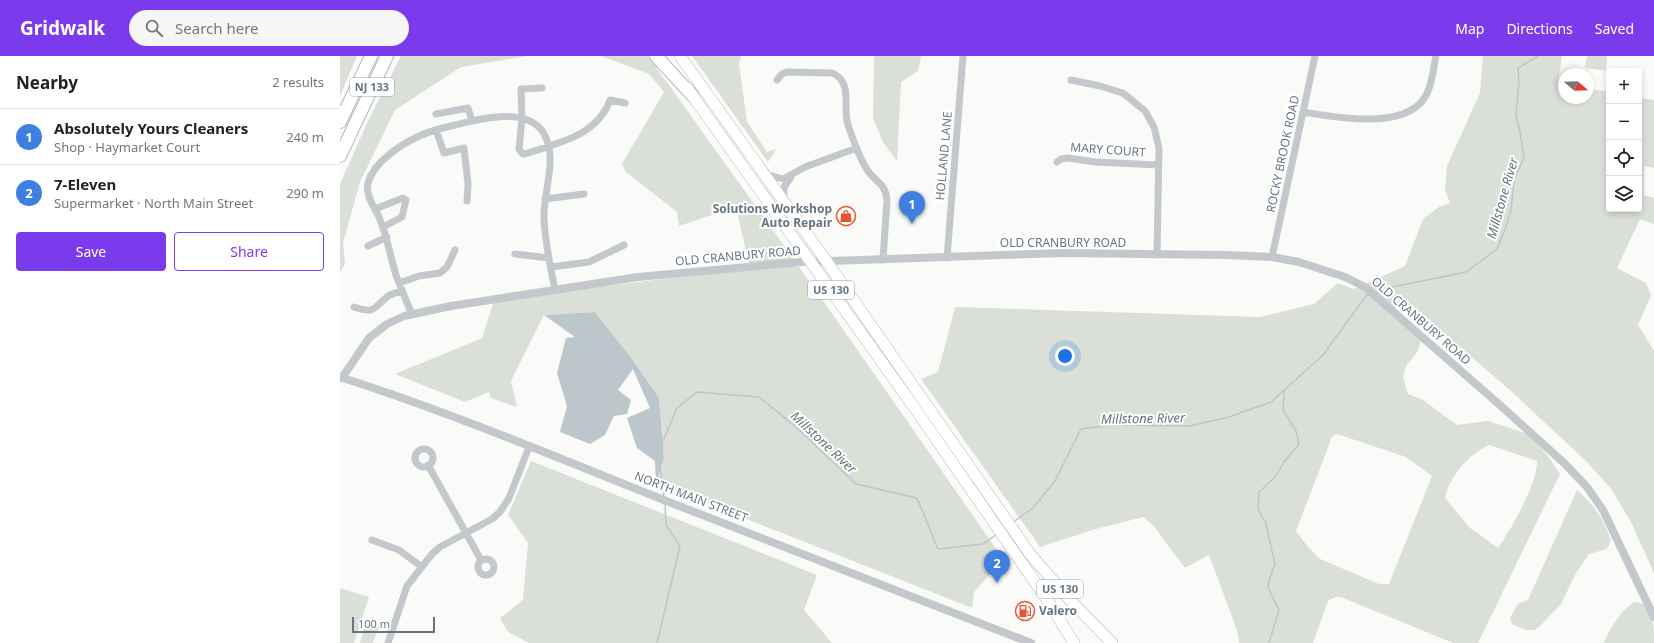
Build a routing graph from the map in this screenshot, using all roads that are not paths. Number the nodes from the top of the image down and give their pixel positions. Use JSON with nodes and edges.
{"nodes":[{"id":1,"x":363,"y":56,"type":"edge"},
{"id":2,"x":370,"y":56,"type":"edge"},
{"id":3,"x":387,"y":56,"type":"edge"},
{"id":4,"x":656,"y":56,"type":"edge"},
{"id":5,"x":664,"y":56,"type":"edge"},
{"id":6,"x":680,"y":56,"type":"edge"},
{"id":7,"x":963,"y":56,"type":"edge"},
{"id":8,"x":1315,"y":56,"type":"edge"},
{"id":9,"x":1436,"y":56,"type":"edge"},
{"id":10,"x":777,"y":80,"type":"dead end"},
{"id":11,"x":1071,"y":80,"type":"dead end"},
{"id":12,"x":542,"y":88,"type":"dead end"},
{"id":13,"x":692,"y":95,"type":"junction"},
{"id":14,"x":625,"y":103,"type":"dead end"},
{"id":15,"x":1303,"y":112,"type":"junction"},
{"id":16,"x":436,"y":114,"type":"dead end"},
{"id":17,"x":340,"y":118,"type":"edge"},
{"id":18,"x":522,"y":118,"type":"junction"},
{"id":19,"x":472,"y":121,"type":"junction"},
{"id":20,"x":340,"y":122,"type":"edge"},
{"id":21,"x":436,"y":130,"type":"junction"},
{"id":22,"x":548,"y":146,"type":"junction"},
{"id":23,"x":857,"y":148,"type":"junction"},
{"id":24,"x":340,"y":156,"type":"edge"},
{"id":25,"x":1057,"y":162,"type":"dead end"},
{"id":26,"x":1158,"y":165,"type":"junction"},
{"id":27,"x":764,"y":174,"type":"junction"},
{"id":28,"x":793,"y":175,"type":"junction"},
{"id":29,"x":584,"y":194,"type":"dead end"},
{"id":30,"x":545,"y":199,"type":"junction"},
{"id":31,"x":467,"y":201,"type":"dead end"},
{"id":32,"x":786,"y":205,"type":"junction"},
{"id":33,"x":375,"y":209,"type":"junction"},
{"id":34,"x":383,"y":227,"type":"junction"},
{"id":35,"x":387,"y":237,"type":"junction"},
{"id":36,"x":624,"y":245,"type":"dead end"},
{"id":37,"x":368,"y":246,"type":"dead end"},
{"id":38,"x":455,"y":250,"type":"dead end"},
{"id":39,"x":516,"y":254,"type":"dead end"},
{"id":40,"x":1156,"y":255,"type":"junction"},
{"id":41,"x":1272,"y":257,"type":"junction"},
{"id":42,"x":549,"y":258,"type":"junction"},
{"id":43,"x":947,"y":258,"type":"junction"},
{"id":44,"x":883,"y":260,"type":"junction"},
{"id":45,"x":811,"y":262,"type":"junction"},
{"id":46,"x":827,"y":262,"type":"junction"},
{"id":47,"x":551,"y":267,"type":"junction"},
{"id":48,"x":399,"y":283,"type":"junction"},
{"id":49,"x":555,"y":290,"type":"junction"},
{"id":50,"x":402,"y":291,"type":"junction"},
{"id":51,"x":354,"y":307,"type":"dead end"},
{"id":52,"x":412,"y":314,"type":"junction"},
{"id":53,"x":341,"y":379,"type":"edge"},
{"id":54,"x":529,"y":447,"type":"junction"},
{"id":55,"x":428,"y":465,"type":"dead end"},
{"id":56,"x":1001,"y":523,"type":"junction"},
{"id":57,"x":467,"y":533,"type":"junction"},
{"id":58,"x":1009,"y":534,"type":"junction"},
{"id":59,"x":372,"y":540,"type":"dead end"},
{"id":60,"x":482,"y":560,"type":"dead end"},
{"id":61,"x":422,"y":567,"type":"junction"},
{"id":62,"x":1654,"y":617,"type":"edge"},
{"id":63,"x":388,"y":643,"type":"edge"},
{"id":64,"x":1031,"y":643,"type":"edge"},
{"id":65,"x":1074,"y":643,"type":"edge"},
{"id":66,"x":1112,"y":643,"type":"edge"}],
"edges":[{"from":1,"to":17,"type":"highway"},
{"from":2,"to":20,"type":"highway","number":"NJ 133"},
{"from":3,"to":24,"type":"highway","number":"NJ 133"},
{"from":4,"to":13,"type":"highway"},
{"from":5,"to":13,"type":"highway","number":"US 130"},
{"from":6,"to":27,"type":"highway","number":"US 130"},
{"from":7,"to":43,"type":"street","name":"HOLLAND LANE"},
{"from":8,"to":15,"type":"street","name":"ROCKY BROOK ROAD"},
{"from":9,"to":15,"type":"street"},
{"from":10,"to":23,"type":"street"},
{"from":11,"to":26,"type":"street"},
{"from":12,"to":18,"type":"street"},
{"from":13,"to":45,"type":"highway","number":"US 130"},
{"from":14,"to":22,"type":"street"},
{"from":15,"to":41,"type":"street","name":"ROCKY BROOK ROAD"},
{"from":16,"to":19,"type":"street"},
{"from":18,"to":19,"type":"street"},
{"from":18,"to":22,"type":"street"},
{"from":18,"to":22,"type":"street"},
{"from":19,"to":21,"type":"street"},
{"from":21,"to":31,"type":"street"},
{"from":21,"to":33,"type":"street"},
{"from":22,"to":30,"type":"street"},
{"from":23,"to":28,"type":"street"},
{"from":23,"to":44,"type":"street"},
{"from":25,"to":26,"type":"street","name":"MARY COURT"},
{"from":26,"to":40,"type":"street"},
{"from":27,"to":28,"type":"street"},
{"from":27,"to":32,"type":"highway","number":"US 130"},
{"from":28,"to":32,"type":"street"},
{"from":29,"to":30,"type":"street"},
{"from":30,"to":42,"type":"street"},
{"from":32,"to":46,"type":"highway","number":"US 130"},
{"from":33,"to":34,"type":"street"},
{"from":33,"to":34,"type":"street"},
{"from":34,"to":35,"type":"street"},
{"from":35,"to":37,"type":"street"},
{"from":35,"to":48,"type":"street"},
{"from":36,"to":47,"type":"street"},
{"from":38,"to":48,"type":"street"},
{"from":39,"to":42,"type":"street"},
{"from":40,"to":41,"type":"street","name":"OLD CRANBURY ROAD"},
{"from":40,"to":43,"type":"street","name":"OLD CRANBURY ROAD"},
{"from":41,"to":62,"type":"street","name":"OLD CRANBURY ROAD"},
{"from":42,"to":47,"type":"street"},
{"from":43,"to":44,"type":"street","name":"OLD CRANBURY ROAD"},
{"from":44,"to":46,"type":"street","name":"OLD CRANBURY ROAD"},
{"from":45,"to":46,"type":"street","name":"OLD CRANBURY ROAD"},
{"from":45,"to":49,"type":"street","name":"OLD CRANBURY ROAD"},
{"from":45,"to":56,"type":"highway","number":"US 130"},
{"from":46,"to":56,"type":"highway","number":"US 130"},
{"from":47,"to":49,"type":"street"},
{"from":48,"to":50,"type":"street"},
{"from":49,"to":52,"type":"street","name":"OLD CRANBURY ROAD"},
{"from":50,"to":51,"type":"street"},
{"from":50,"to":52,"type":"street"},
{"from":52,"to":53,"type":"street","name":"OLD CRANBURY ROAD"},
{"from":53,"to":54,"type":"street","name":"NORTH MAIN STREET"},
{"from":54,"to":57,"type":"street"},
{"from":54,"to":64,"type":"street","name":"NORTH MAIN STREET"},
{"from":55,"to":57,"type":"street"},
{"from":56,"to":58,"type":"highway","number":"US 130"},
{"from":57,"to":60,"type":"street"},
{"from":57,"to":61,"type":"street"},
{"from":58,"to":65,"type":"highway","number":"US 130"},
{"from":58,"to":66,"type":"highway","number":"US 130"},
{"from":59,"to":61,"type":"street"},
{"from":61,"to":63,"type":"street"}]}
